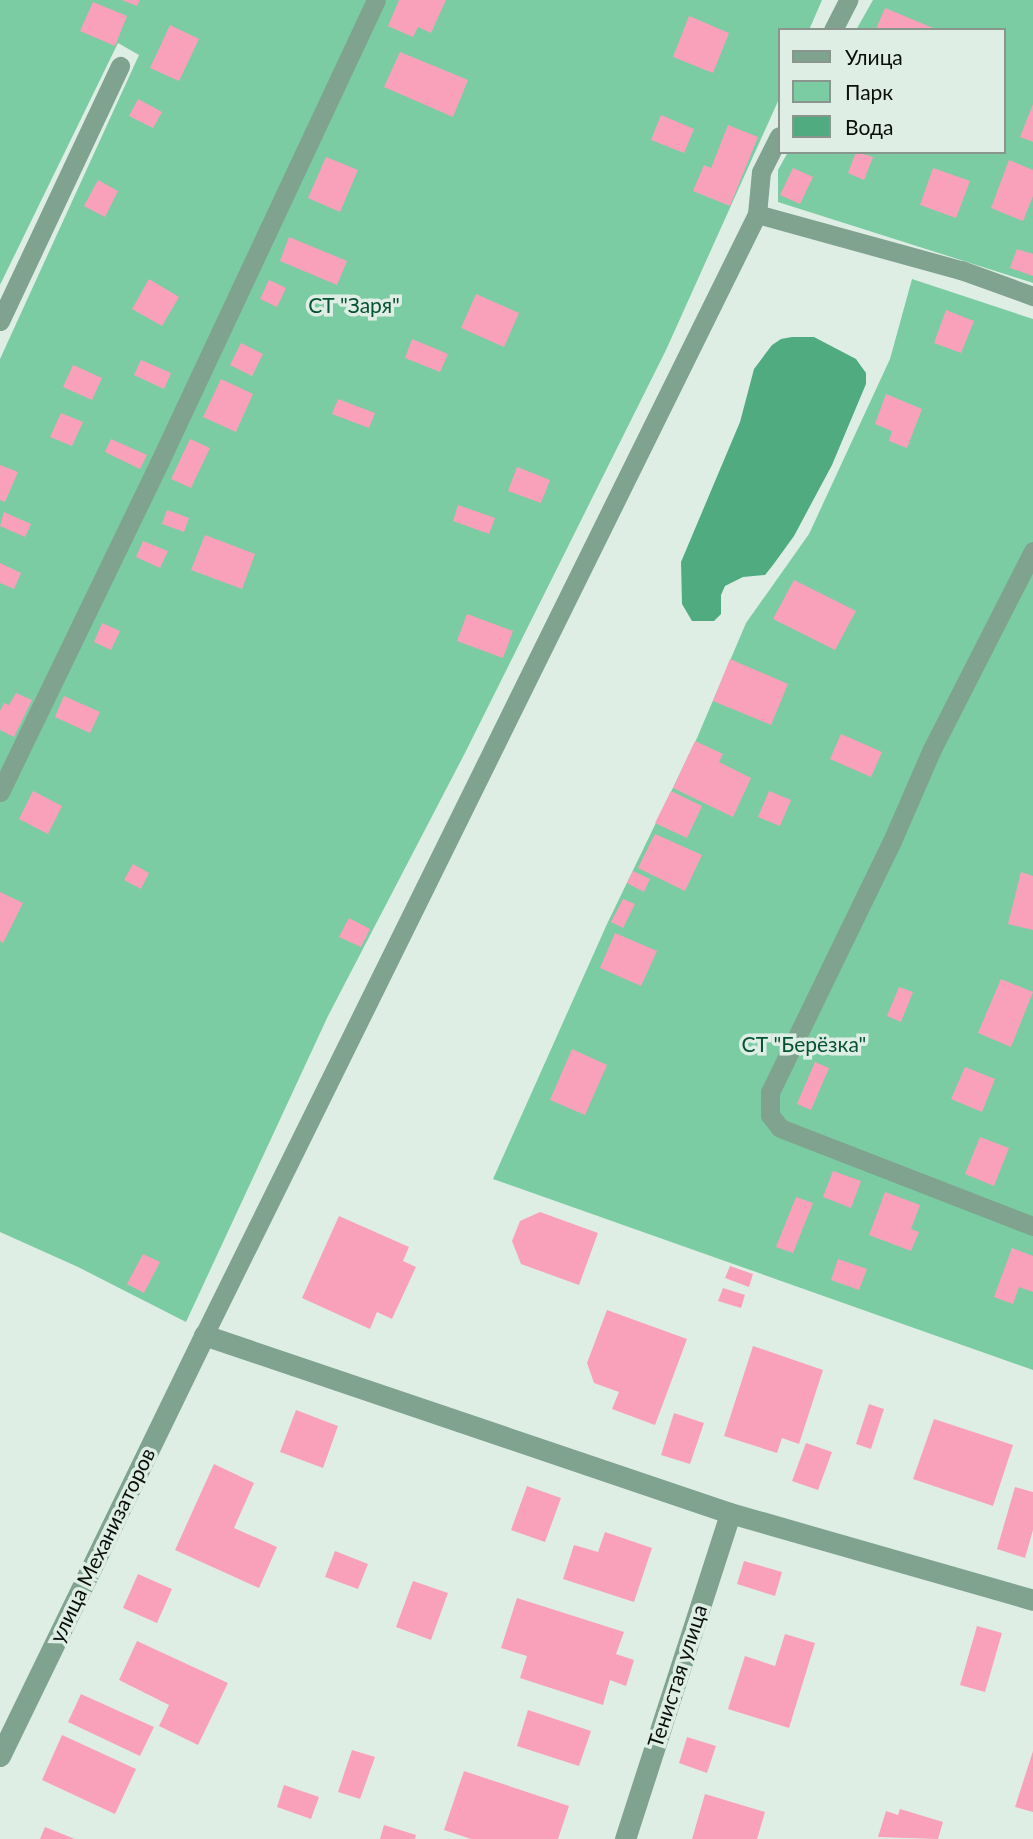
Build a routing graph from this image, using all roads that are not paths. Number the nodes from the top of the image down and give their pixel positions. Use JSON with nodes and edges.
{"nodes":[{"id":1,"x":376,"y":0,"type":"edge"},
{"id":2,"x":848,"y":0,"type":"edge"},
{"id":3,"x":834,"y":28,"type":"edge"},
{"id":4,"x":120,"y":66,"type":"dead end"},
{"id":5,"x":778,"y":138,"type":"edge"},
{"id":6,"x":757,"y":214,"type":"junction"},
{"id":7,"x":1033,"y":296,"type":"edge"},
{"id":8,"x":0,"y":321,"type":"edge"},
{"id":9,"x":1033,"y":551,"type":"edge"},
{"id":10,"x":0,"y":792,"type":"edge"},
{"id":11,"x":1033,"y":1226,"type":"edge"},
{"id":12,"x":204,"y":1335,"type":"junction"},
{"id":13,"x":730,"y":1513,"type":"junction"},
{"id":14,"x":1033,"y":1600,"type":"edge"},
{"id":15,"x":0,"y":1756,"type":"edge"},
{"id":16,"x":625,"y":1839,"type":"edge"}],
"edges":[{"from":1,"to":10,"type":"lane"},
{"from":2,"to":3,"type":"lane"},
{"from":4,"to":8,"type":"lane"},
{"from":5,"to":6,"type":"lane"},
{"from":6,"to":7,"type":"lane"},
{"from":6,"to":12,"type":"lane"},
{"from":9,"to":11,"type":"lane"},
{"from":12,"to":13,"type":"street"},
{"from":12,"to":15,"type":"street","name":"улица Механизаторов"},
{"from":13,"to":14,"type":"street"},
{"from":13,"to":16,"type":"street","name":"Тенистая улица"}]}
